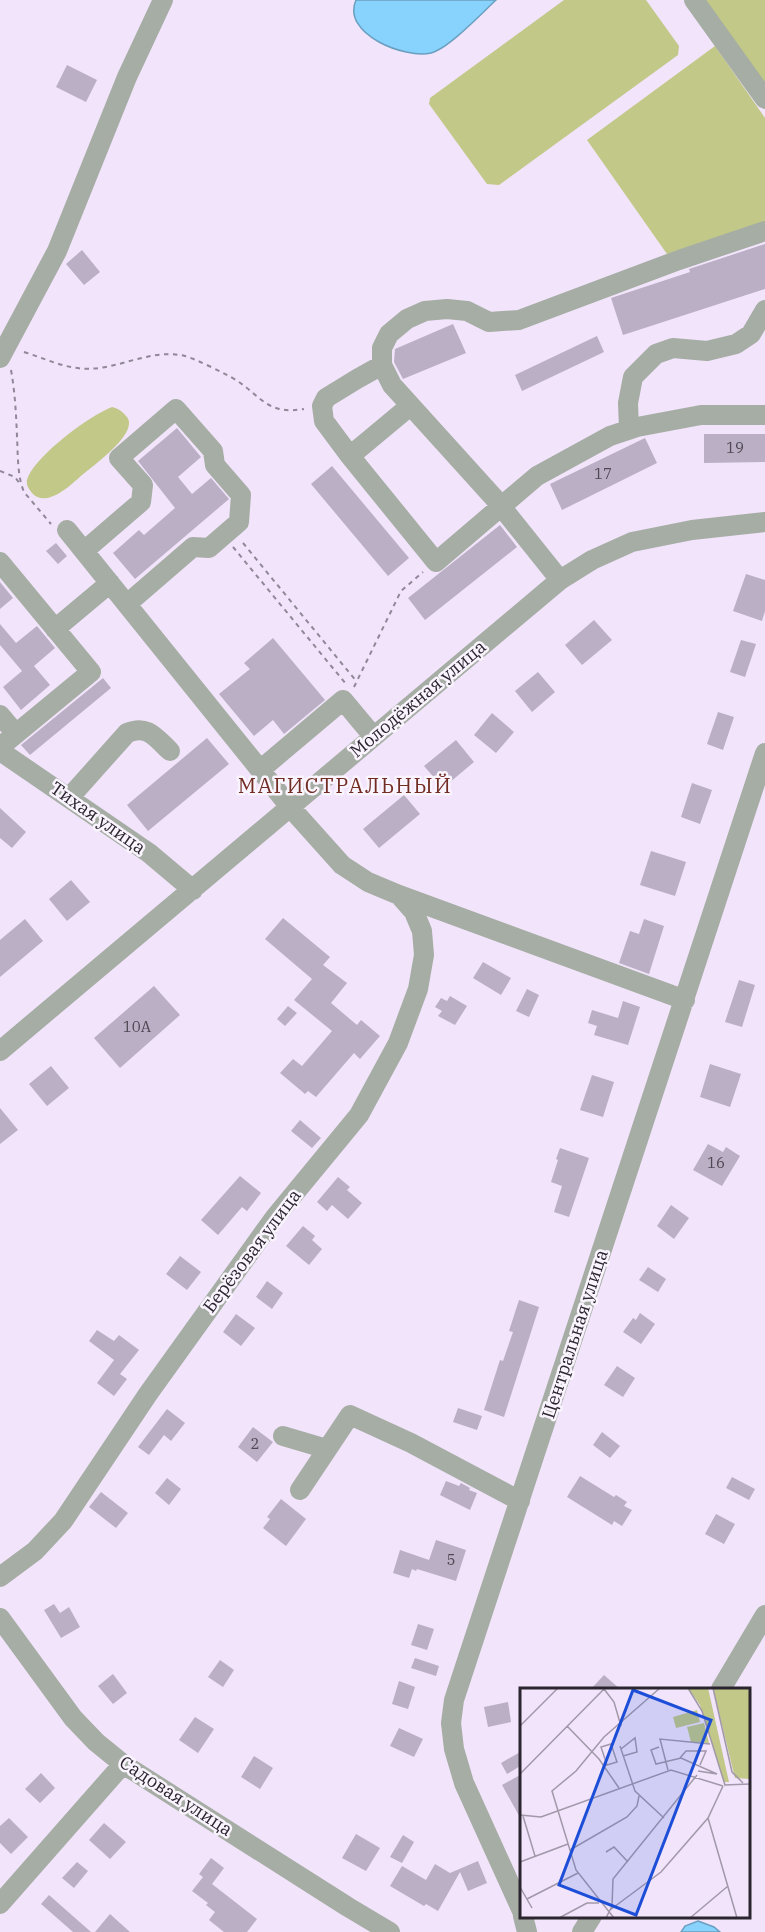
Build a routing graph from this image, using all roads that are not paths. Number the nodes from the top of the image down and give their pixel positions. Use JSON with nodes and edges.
{"nodes":[{"id":1,"x":163,"y":0,"type":"edge"},
{"id":2,"x":694,"y":0,"type":"edge"},
{"id":3,"x":765,"y":99,"type":"edge"},
{"id":4,"x":765,"y":231,"type":"edge"},
{"id":5,"x":765,"y":310,"type":"edge"},
{"id":6,"x":2,"y":348,"type":"edge"},
{"id":7,"x":382,"y":365,"type":"junction"},
{"id":8,"x":410,"y":406,"type":"junction"},
{"id":9,"x":765,"y":415,"type":"edge"},
{"id":10,"x":629,"y":429,"type":"junction"},
{"id":11,"x":350,"y":456,"type":"junction"},
{"id":12,"x":502,"y":507,"type":"junction"},
{"id":13,"x":765,"y":522,"type":"edge"},
{"id":14,"x":61,"y":529,"type":"road end"},
{"id":15,"x":84,"y":551,"type":"junction"},
{"id":16,"x":0,"y":562,"type":"edge"},
{"id":17,"x":560,"y":579,"type":"junction"},
{"id":18,"x":110,"y":584,"type":"junction"},
{"id":19,"x":127,"y":604,"type":"junction"},
{"id":20,"x":55,"y":629,"type":"junction"},
{"id":21,"x":0,"y":715,"type":"edge"},
{"id":22,"x":16,"y":734,"type":"junction"},
{"id":23,"x":373,"y":736,"type":"junction"},
{"id":24,"x":0,"y":749,"type":"edge"},
{"id":25,"x":170,"y":751,"type":"dead end"},
{"id":26,"x":765,"y":753,"type":"edge"},
{"id":27,"x":260,"y":770,"type":"junction"},
{"id":28,"x":69,"y":798,"type":"junction"},
{"id":29,"x":290,"y":807,"type":"junction"},
{"id":30,"x":193,"y":890,"type":"junction"},
{"id":31,"x":399,"y":896,"type":"junction"},
{"id":32,"x":685,"y":1000,"type":"junction"},
{"id":33,"x":0,"y":1051,"type":"edge"},
{"id":34,"x":283,"y":1436,"type":"dead end"},
{"id":35,"x":327,"y":1449,"type":"junction"},
{"id":36,"x":300,"y":1490,"type":"dead end"},
{"id":37,"x":520,"y":1501,"type":"junction"},
{"id":38,"x":0,"y":1577,"type":"edge"},
{"id":39,"x":765,"y":1615,"type":"edge"},
{"id":40,"x":0,"y":1618,"type":"edge"},
{"id":41,"x":722,"y":1688,"type":"edge"},
{"id":42,"x":123,"y":1764,"type":"junction"},
{"id":43,"x":0,"y":1904,"type":"edge"},
{"id":44,"x":348,"y":1907,"type":"junction"},
{"id":45,"x":520,"y":1907,"type":"edge"},
{"id":46,"x":523,"y":1917,"type":"edge"},
{"id":47,"x":591,"y":1917,"type":"edge"},
{"id":48,"x":358,"y":1932,"type":"edge"},
{"id":49,"x":390,"y":1932,"type":"edge"},
{"id":50,"x":526,"y":1932,"type":"edge"},
{"id":51,"x":582,"y":1932,"type":"edge"}],
"edges":[{"from":1,"to":6,"type":"street"},
{"from":2,"to":3,"type":"street"},
{"from":4,"to":7,"type":"street"},
{"from":5,"to":10,"type":"street"},
{"from":7,"to":8,"type":"street"},
{"from":7,"to":11,"type":"street"},
{"from":8,"to":11,"type":"street"},
{"from":8,"to":12,"type":"street"},
{"from":9,"to":10,"type":"street"},
{"from":10,"to":12,"type":"street"},
{"from":11,"to":12,"type":"street"},
{"from":12,"to":17,"type":"street"},
{"from":13,"to":17,"type":"street","name":"Молодёжная улица"},
{"from":14,"to":15,"type":"street"},
{"from":15,"to":18,"type":"street"},
{"from":15,"to":19,"type":"street"},
{"from":16,"to":20,"type":"street"},
{"from":17,"to":23,"type":"street","name":"Молодёжная улица"},
{"from":18,"to":19,"type":"street"},
{"from":18,"to":20,"type":"street"},
{"from":19,"to":27,"type":"street"},
{"from":20,"to":22,"type":"street"},
{"from":21,"to":22,"type":"street"},
{"from":22,"to":24,"type":"street"},
{"from":23,"to":27,"type":"street"},
{"from":23,"to":29,"type":"street","name":"Молодёжная улица"},
{"from":24,"to":28,"type":"street","name":"Тихая улица"},
{"from":25,"to":28,"type":"street"},
{"from":26,"to":32,"type":"street","name":"Центральная улица"},
{"from":27,"to":29,"type":"street"},
{"from":28,"to":30,"type":"street","name":"Тихая улица"},
{"from":29,"to":30,"type":"street","name":"Молодёжная улица"},
{"from":29,"to":31,"type":"street"},
{"from":30,"to":33,"type":"street","name":"Молодёжная улица"},
{"from":31,"to":32,"type":"street"},
{"from":31,"to":38,"type":"street","name":"Берёзовая улица"},
{"from":32,"to":37,"type":"street","name":"Центральная улица"},
{"from":34,"to":35,"type":"street"},
{"from":35,"to":36,"type":"street"},
{"from":35,"to":37,"type":"street"},
{"from":37,"to":45,"type":"street","name":"Центральная улица"},
{"from":39,"to":41,"type":"street"},
{"from":40,"to":42,"type":"street","name":"Садовая улица"},
{"from":42,"to":43,"type":"street"},
{"from":42,"to":44,"type":"street","name":"Садовая улица"},
{"from":44,"to":48,"type":"street"},
{"from":44,"to":49,"type":"street","name":"Садовая улица"},
{"from":46,"to":50,"type":"street"},
{"from":47,"to":51,"type":"street"}]}
